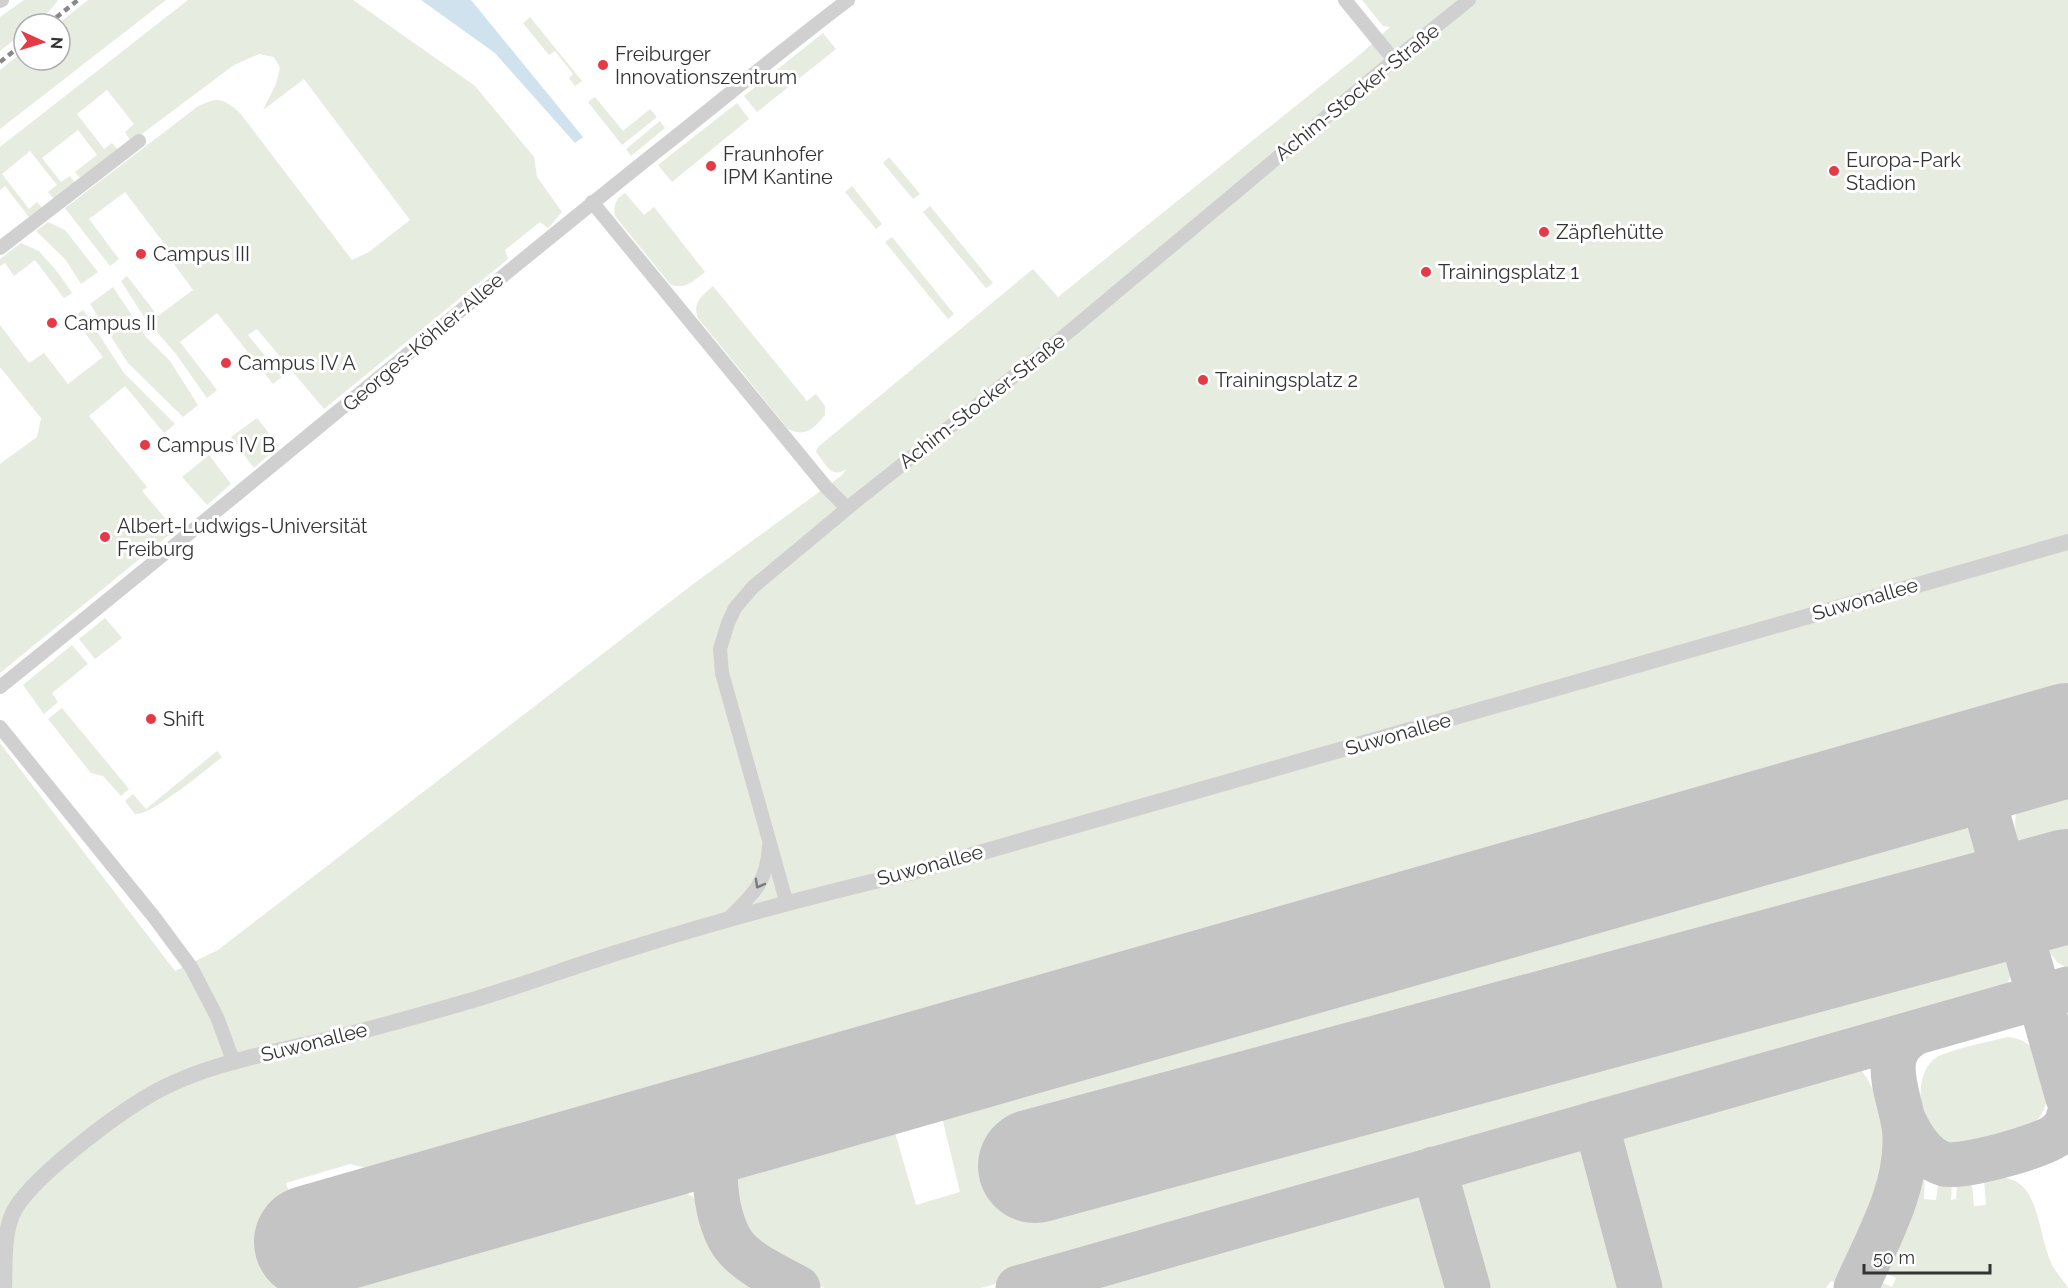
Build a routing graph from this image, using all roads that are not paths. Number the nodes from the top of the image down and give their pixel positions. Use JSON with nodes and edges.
{"nodes":[{"id":1,"x":848,"y":0,"type":"edge"},
{"id":2,"x":1345,"y":0,"type":"edge"},
{"id":3,"x":1469,"y":0,"type":"edge"},
{"id":4,"x":1394,"y":60,"type":"junction"},
{"id":5,"x":140,"y":141,"type":"dead end"},
{"id":6,"x":592,"y":202,"type":"junction"},
{"id":7,"x":0,"y":248,"type":"edge"},
{"id":8,"x":847,"y":508,"type":"junction"},
{"id":9,"x":2068,"y":542,"type":"edge"},
{"id":10,"x":0,"y":687,"type":"edge"},
{"id":11,"x":0,"y":727,"type":"edge"},
{"id":12,"x":770,"y":838,"type":"junction"},
{"id":13,"x":787,"y":904,"type":"junction"},
{"id":14,"x":727,"y":920,"type":"junction"},
{"id":15,"x":234,"y":1063,"type":"junction"},
{"id":16,"x":4,"y":1288,"type":"edge"}],
"edges":[{"from":1,"to":6,"type":"street","name":"Georges-Köhler-Allee"},
{"from":2,"to":4,"type":"street"},
{"from":3,"to":4,"type":"street","name":"Achim-Stocker-Straße"},
{"from":4,"to":8,"type":"street","name":"Achim-Stocker-Straße"},
{"from":5,"to":7,"type":"street"},
{"from":6,"to":8,"type":"street"},
{"from":6,"to":10,"type":"street","name":"Georges-Köhler-Allee"},
{"from":8,"to":12,"type":"street","name":"Achim-Stocker-Straße"},
{"from":9,"to":13,"type":"street","name":"Suwonallee"},
{"from":11,"to":15,"type":"street"},
{"from":12,"to":13,"type":"street","name":"Achim-Stocker-Straße"},
{"from":12,"to":14,"type":"street","name":"Suwonallee","one_way":true},
{"from":13,"to":14,"type":"street","name":"Suwonallee"},
{"from":14,"to":15,"type":"street","name":"Suwonallee"},
{"from":15,"to":16,"type":"street","name":"Suwonallee"}]}
